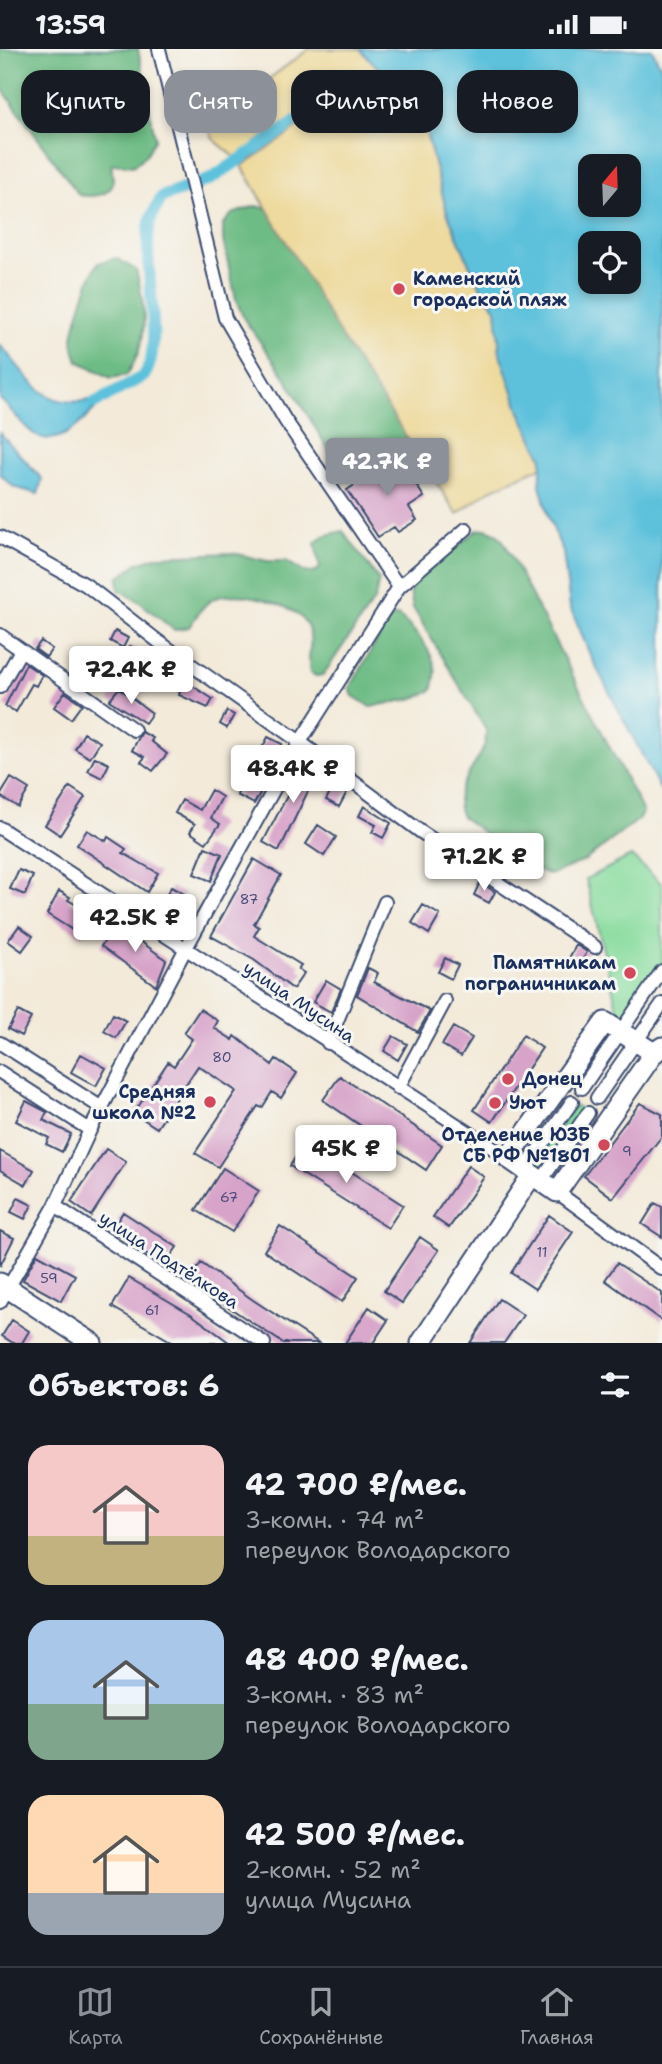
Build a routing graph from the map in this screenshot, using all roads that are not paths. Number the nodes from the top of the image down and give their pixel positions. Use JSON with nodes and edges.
{"nodes":[{"id":1,"x":159,"y":49,"type":"edge"},
{"id":2,"x":466,"y":529,"type":"dead end"},
{"id":3,"x":0,"y":537,"type":"edge"},
{"id":4,"x":399,"y":587,"type":"junction"},
{"id":5,"x":0,"y":635,"type":"edge"},
{"id":6,"x":21,"y":650,"type":"junction"},
{"id":7,"x":0,"y":687,"type":"edge"},
{"id":8,"x":134,"y":730,"type":"dead end"},
{"id":9,"x":300,"y":741,"type":"junction"},
{"id":10,"x":0,"y":828,"type":"edge"},
{"id":11,"x":385,"y":902,"type":"dead end"},
{"id":12,"x":595,"y":947,"type":"dead end"},
{"id":13,"x":186,"y":948,"type":"junction"},
{"id":14,"x":662,"y":971,"type":"edge"},
{"id":15,"x":445,"y":1001,"type":"dead end"},
{"id":16,"x":662,"y":1004,"type":"edge"},
{"id":17,"x":629,"y":1036,"type":"junction"},
{"id":18,"x":0,"y":1043,"type":"edge"},
{"id":19,"x":328,"y":1043,"type":"junction"},
{"id":20,"x":658,"y":1050,"type":"edge"},
{"id":21,"x":0,"y":1072,"type":"edge"},
{"id":22,"x":398,"y":1088,"type":"junction"},
{"id":23,"x":582,"y":1088,"type":"dead end"},
{"id":24,"x":597,"y":1098,"type":"dead end"},
{"id":25,"x":572,"y":1102,"type":"dead end"},
{"id":26,"x":102,"y":1108,"type":"junction"},
{"id":27,"x":588,"y":1113,"type":"dead end"},
{"id":28,"x":90,"y":1130,"type":"junction"},
{"id":29,"x":533,"y":1175,"type":"junction"},
{"id":30,"x":55,"y":1206,"type":"junction"},
{"id":31,"x":662,"y":1269,"type":"edge"},
{"id":32,"x":2,"y":1291,"type":"edge"},
{"id":33,"x":428,"y":1341,"type":"edge"},
{"id":34,"x":92,"y":1343,"type":"edge"},
{"id":35,"x":264,"y":1343,"type":"edge"}],
"edges":[{"from":1,"to":4,"type":"street"},
{"from":2,"to":4,"type":"street"},
{"from":3,"to":9,"type":"street"},
{"from":4,"to":9,"type":"street"},
{"from":5,"to":6,"type":"street"},
{"from":6,"to":7,"type":"street"},
{"from":6,"to":8,"type":"street"},
{"from":9,"to":12,"type":"street"},
{"from":9,"to":13,"type":"street"},
{"from":10,"to":13,"type":"street","name":"улица Мусина"},
{"from":11,"to":19,"type":"street"},
{"from":13,"to":19,"type":"street","name":"улица Мусина"},
{"from":13,"to":26,"type":"street"},
{"from":14,"to":17,"type":"street"},
{"from":15,"to":22,"type":"street"},
{"from":16,"to":17,"type":"street"},
{"from":17,"to":20,"type":"street"},
{"from":17,"to":23,"type":"street"},
{"from":17,"to":24,"type":"street"},
{"from":17,"to":29,"type":"street"},
{"from":18,"to":26,"type":"street"},
{"from":19,"to":22,"type":"street","name":"улица Мусина"},
{"from":20,"to":29,"type":"street"},
{"from":21,"to":28,"type":"street"},
{"from":22,"to":29,"type":"street","name":"улица Мусина"},
{"from":25,"to":29,"type":"street"},
{"from":26,"to":28,"type":"street"},
{"from":27,"to":29,"type":"street"},
{"from":28,"to":30,"type":"street"},
{"from":29,"to":31,"type":"street","name":"улица Мусина"},
{"from":29,"to":33,"type":"street"},
{"from":30,"to":32,"type":"street"},
{"from":30,"to":35,"type":"street","name":"улица Подтёлкова"},
{"from":32,"to":34,"type":"street"}]}
